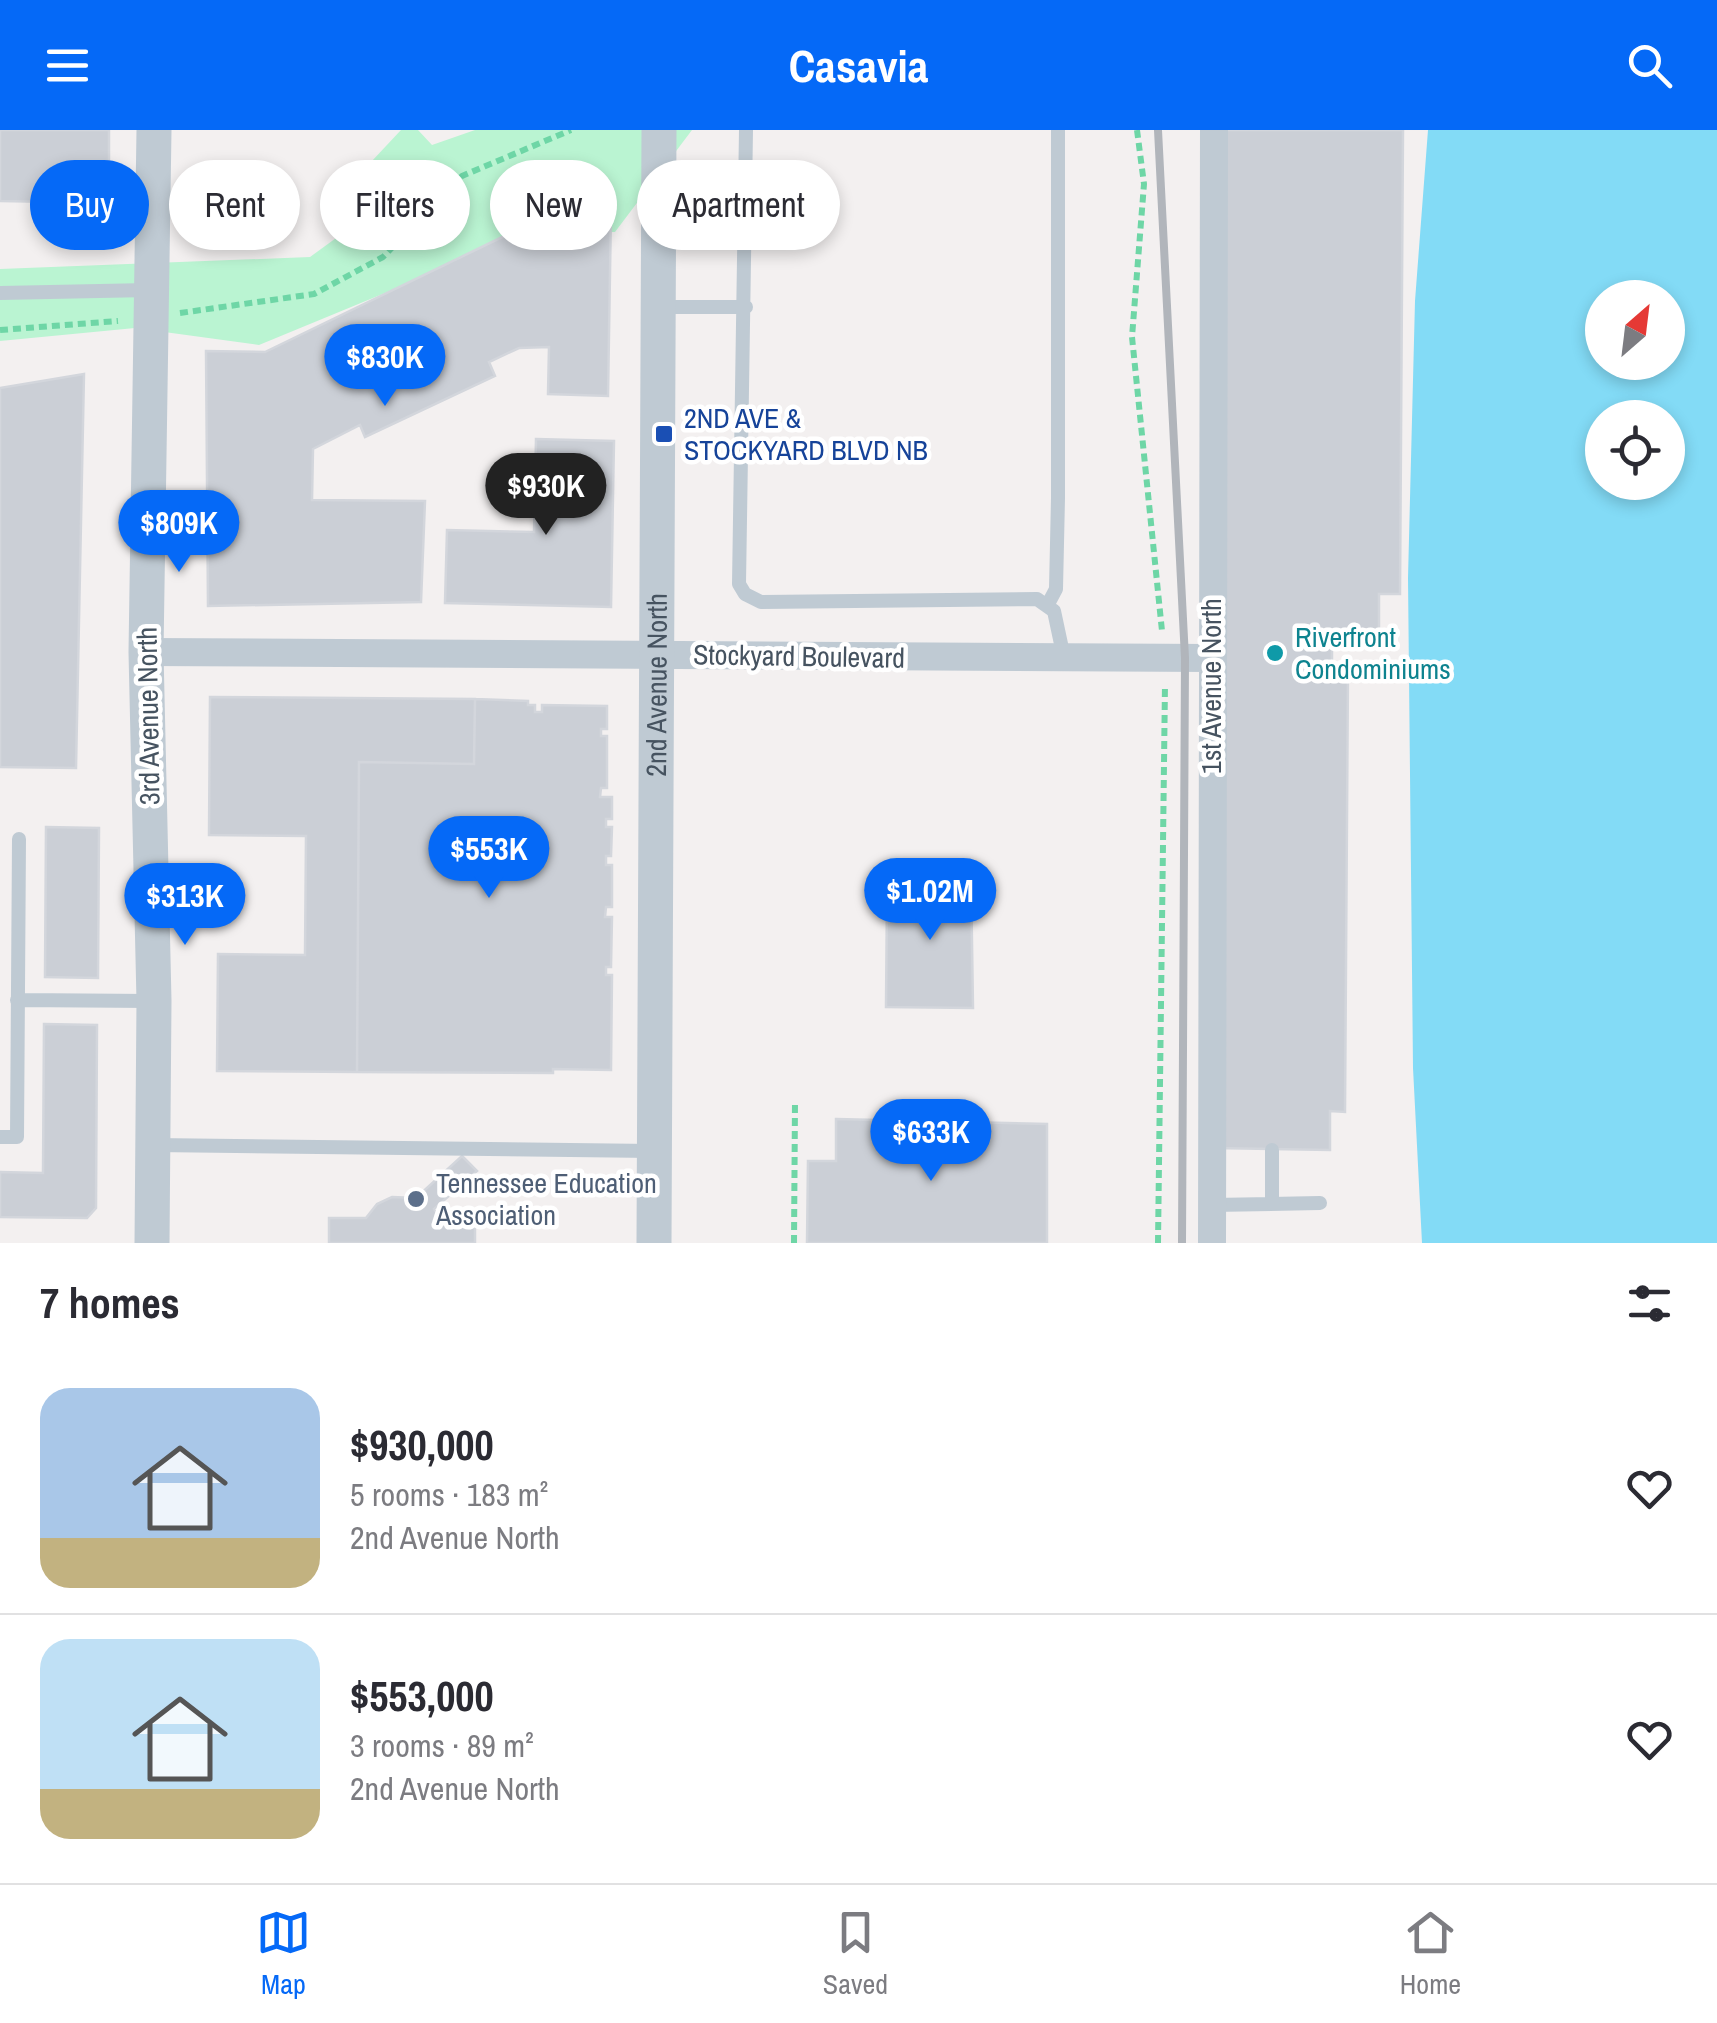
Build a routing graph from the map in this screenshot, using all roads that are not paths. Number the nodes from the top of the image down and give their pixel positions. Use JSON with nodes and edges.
{"nodes":[{"id":1,"x":154,"y":130,"type":"edge"},
{"id":2,"x":659,"y":130,"type":"edge"},
{"id":3,"x":746,"y":130,"type":"edge"},
{"id":4,"x":1058,"y":130,"type":"edge"},
{"id":5,"x":1214,"y":130,"type":"edge"},
{"id":6,"x":0,"y":293,"type":"edge"},
{"id":7,"x":152,"y":304,"type":"junction"},
{"id":8,"x":658,"y":307,"type":"junction"},
{"id":9,"x":746,"y":308,"type":"junction"},
{"id":10,"x":1048,"y":606,"type":"junction"},
{"id":11,"x":146,"y":652,"type":"junction"},
{"id":12,"x":656,"y":655,"type":"junction"},
{"id":13,"x":1064,"y":658,"type":"junction"},
{"id":14,"x":1211,"y":658,"type":"junction"},
{"id":15,"x":19,"y":839,"type":"dead end"},
{"id":16,"x":17,"y":1000,"type":"junction"},
{"id":17,"x":154,"y":1001,"type":"junction"},
{"id":18,"x":0,"y":1137,"type":"edge"},
{"id":19,"x":154,"y":1146,"type":"junction"},
{"id":20,"x":1272,"y":1150,"type":"dead end"},
{"id":21,"x":654,"y":1151,"type":"junction"},
{"id":22,"x":1320,"y":1203,"type":"dead end"},
{"id":23,"x":1272,"y":1204,"type":"junction"},
{"id":24,"x":1212,"y":1205,"type":"junction"},
{"id":25,"x":152,"y":1243,"type":"edge"},
{"id":26,"x":654,"y":1243,"type":"edge"},
{"id":27,"x":1212,"y":1243,"type":"edge"}],
"edges":[{"from":1,"to":7,"type":"street","name":"3rd Avenue North"},
{"from":2,"to":8,"type":"street","name":"2nd Avenue North"},
{"from":3,"to":9,"type":"lane"},
{"from":4,"to":10,"type":"lane"},
{"from":5,"to":14,"type":"street","name":"1st Avenue North"},
{"from":6,"to":7,"type":"lane"},
{"from":7,"to":11,"type":"street","name":"3rd Avenue North"},
{"from":8,"to":9,"type":"lane"},
{"from":8,"to":12,"type":"street","name":"2nd Avenue North"},
{"from":9,"to":10,"type":"lane"},
{"from":10,"to":13,"type":"lane"},
{"from":11,"to":12,"type":"street","name":"Stockyard Boulevard"},
{"from":11,"to":17,"type":"street","name":"3rd Avenue North"},
{"from":12,"to":13,"type":"street","name":"Stockyard Boulevard"},
{"from":12,"to":21,"type":"street","name":"2nd Avenue North"},
{"from":13,"to":14,"type":"street","name":"Stockyard Boulevard"},
{"from":14,"to":24,"type":"street","name":"1st Avenue North"},
{"from":15,"to":16,"type":"lane"},
{"from":16,"to":17,"type":"lane"},
{"from":16,"to":18,"type":"lane"},
{"from":17,"to":19,"type":"street","name":"3rd Avenue North"},
{"from":19,"to":21,"type":"lane"},
{"from":19,"to":25,"type":"street","name":"3rd Avenue North"},
{"from":20,"to":23,"type":"lane"},
{"from":21,"to":26,"type":"street","name":"2nd Avenue North"},
{"from":22,"to":23,"type":"lane"},
{"from":23,"to":24,"type":"lane"},
{"from":24,"to":27,"type":"street","name":"1st Avenue North"}]}
